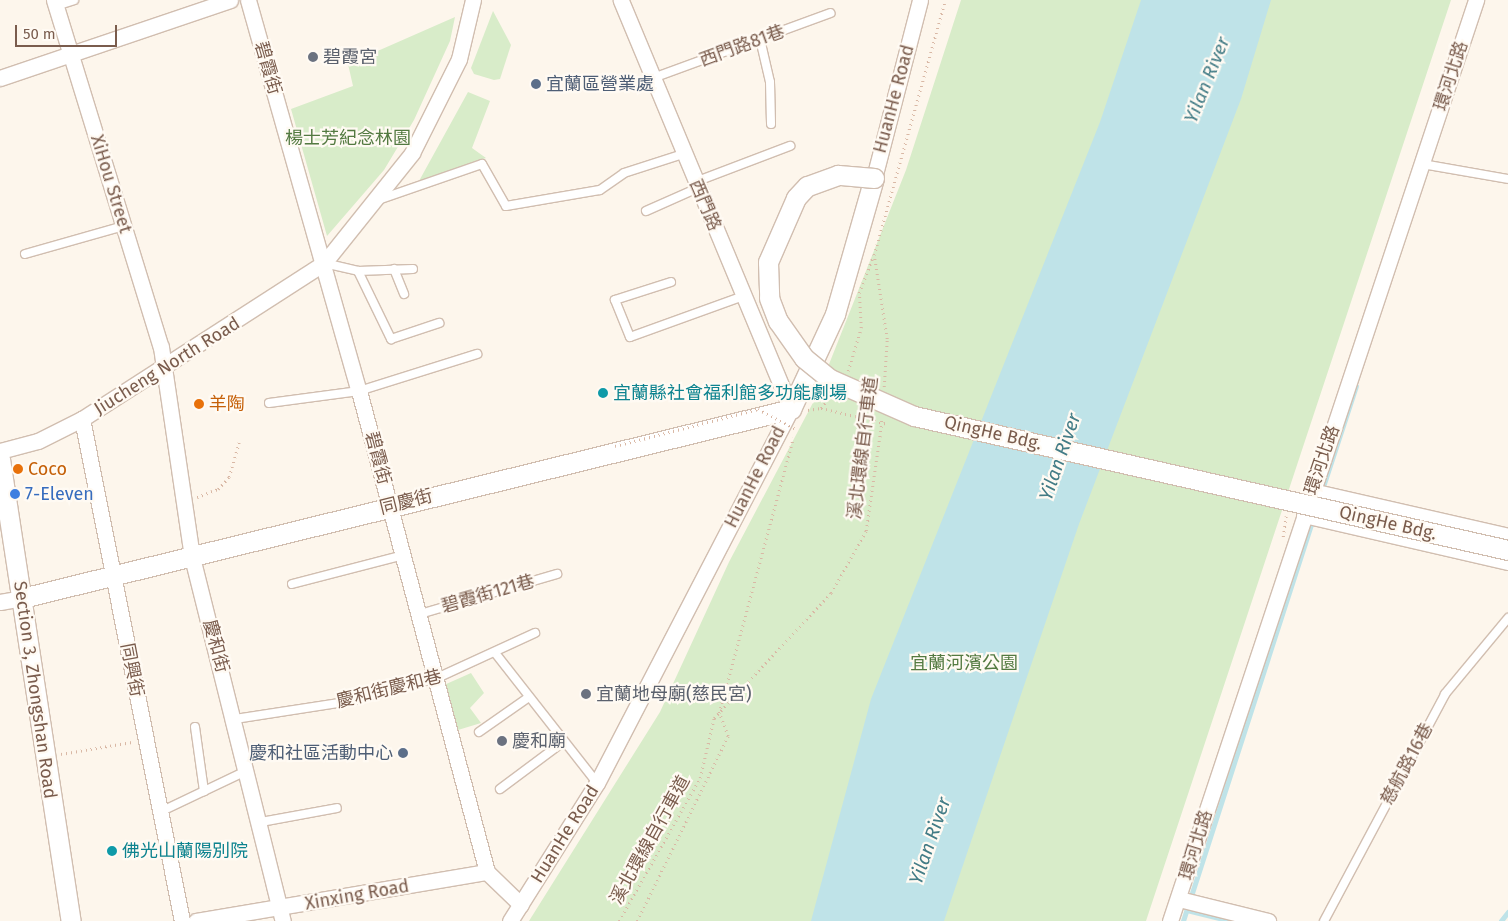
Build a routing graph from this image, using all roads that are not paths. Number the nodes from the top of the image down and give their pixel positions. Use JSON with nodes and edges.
{"nodes":[{"id":1,"x":74,"y":0,"type":"edge"},
{"id":2,"x":230,"y":0,"type":"edge"},
{"id":3,"x":248,"y":0,"type":"edge"},
{"id":4,"x":473,"y":0,"type":"edge"},
{"id":5,"x":920,"y":0,"type":"edge"},
{"id":6,"x":1476,"y":0,"type":"edge"},
{"id":7,"x":623,"y":1,"type":"edge"},
{"id":8,"x":55,"y":3,"type":"edge"},
{"id":9,"x":831,"y":13,"type":"dead end"},
{"id":10,"x":760,"y":39,"type":"junction"},
{"id":11,"x":72,"y":55,"type":"junction"},
{"id":12,"x":0,"y":78,"type":"edge"},
{"id":13,"x":653,"y":78,"type":"junction"},
{"id":14,"x":771,"y":124,"type":"dead end"},
{"id":15,"x":790,"y":146,"type":"dead end"},
{"id":16,"x":683,"y":154,"type":"junction"},
{"id":17,"x":1422,"y":164,"type":"junction"},
{"id":18,"x":874,"y":178,"type":"junction"},
{"id":19,"x":1508,"y":179,"type":"edge"},
{"id":20,"x":697,"y":185,"type":"junction"},
{"id":21,"x":378,"y":200,"type":"junction"},
{"id":22,"x":646,"y":211,"type":"dead end"},
{"id":23,"x":124,"y":226,"type":"junction"},
{"id":24,"x":25,"y":254,"type":"dead end"},
{"id":25,"x":324,"y":262,"type":"junction"},
{"id":26,"x":413,"y":268,"type":"dead end"},
{"id":27,"x":394,"y":269,"type":"junction"},
{"id":28,"x":358,"y":271,"type":"junction"},
{"id":29,"x":671,"y":282,"type":"dead end"},
{"id":30,"x":404,"y":294,"type":"dead end"},
{"id":31,"x":744,"y":296,"type":"junction"},
{"id":32,"x":439,"y":323,"type":"dead end"},
{"id":33,"x":477,"y":354,"type":"dead end"},
{"id":34,"x":165,"y":368,"type":"junction"},
{"id":35,"x":359,"y":391,"type":"junction"},
{"id":36,"x":269,"y":403,"type":"dead end"},
{"id":37,"x":798,"y":416,"type":"junction"},
{"id":38,"x":82,"y":419,"type":"junction"},
{"id":39,"x":0,"y":451,"type":"edge"},
{"id":40,"x":0,"y":459,"type":"edge"},
{"id":41,"x":1312,"y":491,"type":"junction"},
{"id":42,"x":391,"y":506,"type":"junction"},
{"id":43,"x":1304,"y":515,"type":"junction"},
{"id":44,"x":1508,"y":536,"type":"edge"},
{"id":45,"x":1508,"y":550,"type":"edge"},
{"id":46,"x":404,"y":555,"type":"junction"},
{"id":47,"x":192,"y":557,"type":"junction"},
{"id":48,"x":1508,"y":562,"type":"edge"},
{"id":49,"x":114,"y":574,"type":"junction"},
{"id":50,"x":557,"y":574,"type":"dead end"},
{"id":51,"x":292,"y":584,"type":"dead end"},
{"id":52,"x":22,"y":598,"type":"junction"},
{"id":53,"x":0,"y":602,"type":"edge"},
{"id":54,"x":420,"y":614,"type":"junction"},
{"id":55,"x":1508,"y":618,"type":"edge"},
{"id":56,"x":535,"y":633,"type":"dead end"},
{"id":57,"x":496,"y":654,"type":"junction"},
{"id":58,"x":437,"y":678,"type":"junction"},
{"id":59,"x":529,"y":697,"type":"junction"},
{"id":60,"x":235,"y":719,"type":"junction"},
{"id":61,"x":195,"y":727,"type":"dead end"},
{"id":62,"x":479,"y":732,"type":"dead end"},
{"id":63,"x":563,"y":742,"type":"junction"},
{"id":64,"x":249,"y":770,"type":"junction"},
{"id":65,"x":597,"y":783,"type":"junction"},
{"id":66,"x":500,"y":789,"type":"dead end"},
{"id":67,"x":204,"y":791,"type":"junction"},
{"id":68,"x":337,"y":808,"type":"dead end"},
{"id":69,"x":160,"y":812,"type":"junction"},
{"id":70,"x":261,"y":822,"type":"junction"},
{"id":71,"x":488,"y":872,"type":"junction"},
{"id":72,"x":1179,"y":899,"type":"junction"},
{"id":73,"x":521,"y":906,"type":"junction"},
{"id":74,"x":282,"y":915,"type":"edge"},
{"id":75,"x":72,"y":921,"type":"edge"},
{"id":76,"x":182,"y":921,"type":"edge"},
{"id":77,"x":196,"y":921,"type":"edge"},
{"id":78,"x":510,"y":921,"type":"edge"},
{"id":79,"x":1170,"y":921,"type":"edge"},
{"id":80,"x":1268,"y":921,"type":"edge"},
{"id":81,"x":1324,"y":921,"type":"edge"}],
"edges":[{"from":1,"to":8,"type":"lane"},
{"from":2,"to":11,"type":"street"},
{"from":3,"to":25,"type":"street","name":"碧霞街"},
{"from":4,"to":21,"type":"street","name":"Jiucheng North Road"},
{"from":5,"to":18,"type":"street","name":"HuanHe Road"},
{"from":6,"to":17,"type":"street","name":"環河北路"},
{"from":7,"to":13,"type":"street","name":"西門路"},
{"from":8,"to":11,"type":"street","name":"XiHou Street"},
{"from":9,"to":10,"type":"lane","name":"西門路81巷"},
{"from":10,"to":13,"type":"lane","name":"西門路81巷"},
{"from":10,"to":14,"type":"lane"},
{"from":11,"to":12,"type":"street"},
{"from":11,"to":23,"type":"street","name":"XiHou Street"},
{"from":13,"to":16,"type":"street","name":"西門路"},
{"from":15,"to":20,"type":"lane"},
{"from":16,"to":20,"type":"street","name":"西門路"},
{"from":16,"to":21,"type":"lane"},
{"from":17,"to":19,"type":"lane"},
{"from":17,"to":41,"type":"street","name":"環河北路"},
{"from":18,"to":37,"type":"street","name":"HuanHe Road"},
{"from":18,"to":45,"type":"street","name":"QingHe Bdg.","bridge":true},
{"from":20,"to":22,"type":"lane"},
{"from":20,"to":31,"type":"street","name":"西門路"},
{"from":21,"to":25,"type":"street","name":"Jiucheng North Road"},
{"from":23,"to":24,"type":"lane"},
{"from":23,"to":34,"type":"street","name":"XiHou Street"},
{"from":25,"to":28,"type":"lane"},
{"from":25,"to":34,"type":"street","name":"Jiucheng North Road"},
{"from":25,"to":35,"type":"street","name":"碧霞街"},
{"from":26,"to":27,"type":"lane"},
{"from":27,"to":28,"type":"lane"},
{"from":27,"to":30,"type":"lane"},
{"from":28,"to":32,"type":"lane"},
{"from":29,"to":31,"type":"lane"},
{"from":31,"to":37,"type":"street","name":"西門路"},
{"from":33,"to":35,"type":"lane"},
{"from":34,"to":38,"type":"street","name":"Jiucheng North Road"},
{"from":34,"to":47,"type":"street","name":"慶和街"},
{"from":35,"to":36,"type":"lane"},
{"from":35,"to":42,"type":"street","name":"碧霞街"},
{"from":37,"to":42,"type":"street","name":"同慶街"},
{"from":37,"to":65,"type":"street","name":"HuanHe Road"},
{"from":38,"to":39,"type":"street","name":"Jiucheng North Road"},
{"from":38,"to":49,"type":"street","name":"同興街"},
{"from":40,"to":52,"type":"street","name":"Section 3, Zhongshan Road"},
{"from":41,"to":43,"type":"street","name":"環河北路"},
{"from":41,"to":44,"type":"street"},
{"from":42,"to":46,"type":"street","name":"碧霞街"},
{"from":42,"to":47,"type":"street","name":"同慶街"},
{"from":43,"to":48,"type":"street"},
{"from":43,"to":72,"type":"street","name":"環河北路"},
{"from":46,"to":51,"type":"lane"},
{"from":46,"to":54,"type":"street","name":"碧霞街"},
{"from":47,"to":49,"type":"street","name":"同慶街"},
{"from":47,"to":60,"type":"street","name":"慶和街"},
{"from":49,"to":52,"type":"street","name":"同慶街"},
{"from":49,"to":69,"type":"street","name":"同興街"},
{"from":50,"to":54,"type":"lane","name":"碧霞街121巷"},
{"from":52,"to":53,"type":"street"},
{"from":52,"to":75,"type":"street","name":"Section 3, Zhongshan Road"},
{"from":54,"to":58,"type":"street","name":"碧霞街"},
{"from":55,"to":81,"type":"lane","name":"慈航路16巷"},
{"from":56,"to":57,"type":"lane","name":"慶和街慶和巷"},
{"from":57,"to":58,"type":"lane","name":"慶和街慶和巷"},
{"from":57,"to":59,"type":"lane"},
{"from":58,"to":60,"type":"lane","name":"慶和街慶和巷"},
{"from":58,"to":71,"type":"street","name":"碧霞街"},
{"from":59,"to":62,"type":"lane"},
{"from":59,"to":63,"type":"lane"},
{"from":60,"to":64,"type":"street","name":"慶和街"},
{"from":61,"to":67,"type":"lane"},
{"from":63,"to":65,"type":"lane"},
{"from":63,"to":66,"type":"lane"},
{"from":64,"to":67,"type":"lane"},
{"from":64,"to":70,"type":"street","name":"慶和街"},
{"from":65,"to":73,"type":"street","name":"HuanHe Road"},
{"from":67,"to":69,"type":"lane"},
{"from":68,"to":70,"type":"lane"},
{"from":69,"to":76,"type":"street","name":"同興街"},
{"from":70,"to":74,"type":"street","name":"慶和街"},
{"from":71,"to":73,"type":"street","name":"碧霞街"},
{"from":71,"to":74,"type":"street","name":"Xinxing Road"},
{"from":72,"to":79,"type":"street","name":"環河北路"},
{"from":72,"to":80,"type":"street"},
{"from":73,"to":78,"type":"street","name":"HuanHe Road"},
{"from":74,"to":77,"type":"street","name":"Xinxing Road"}]}
